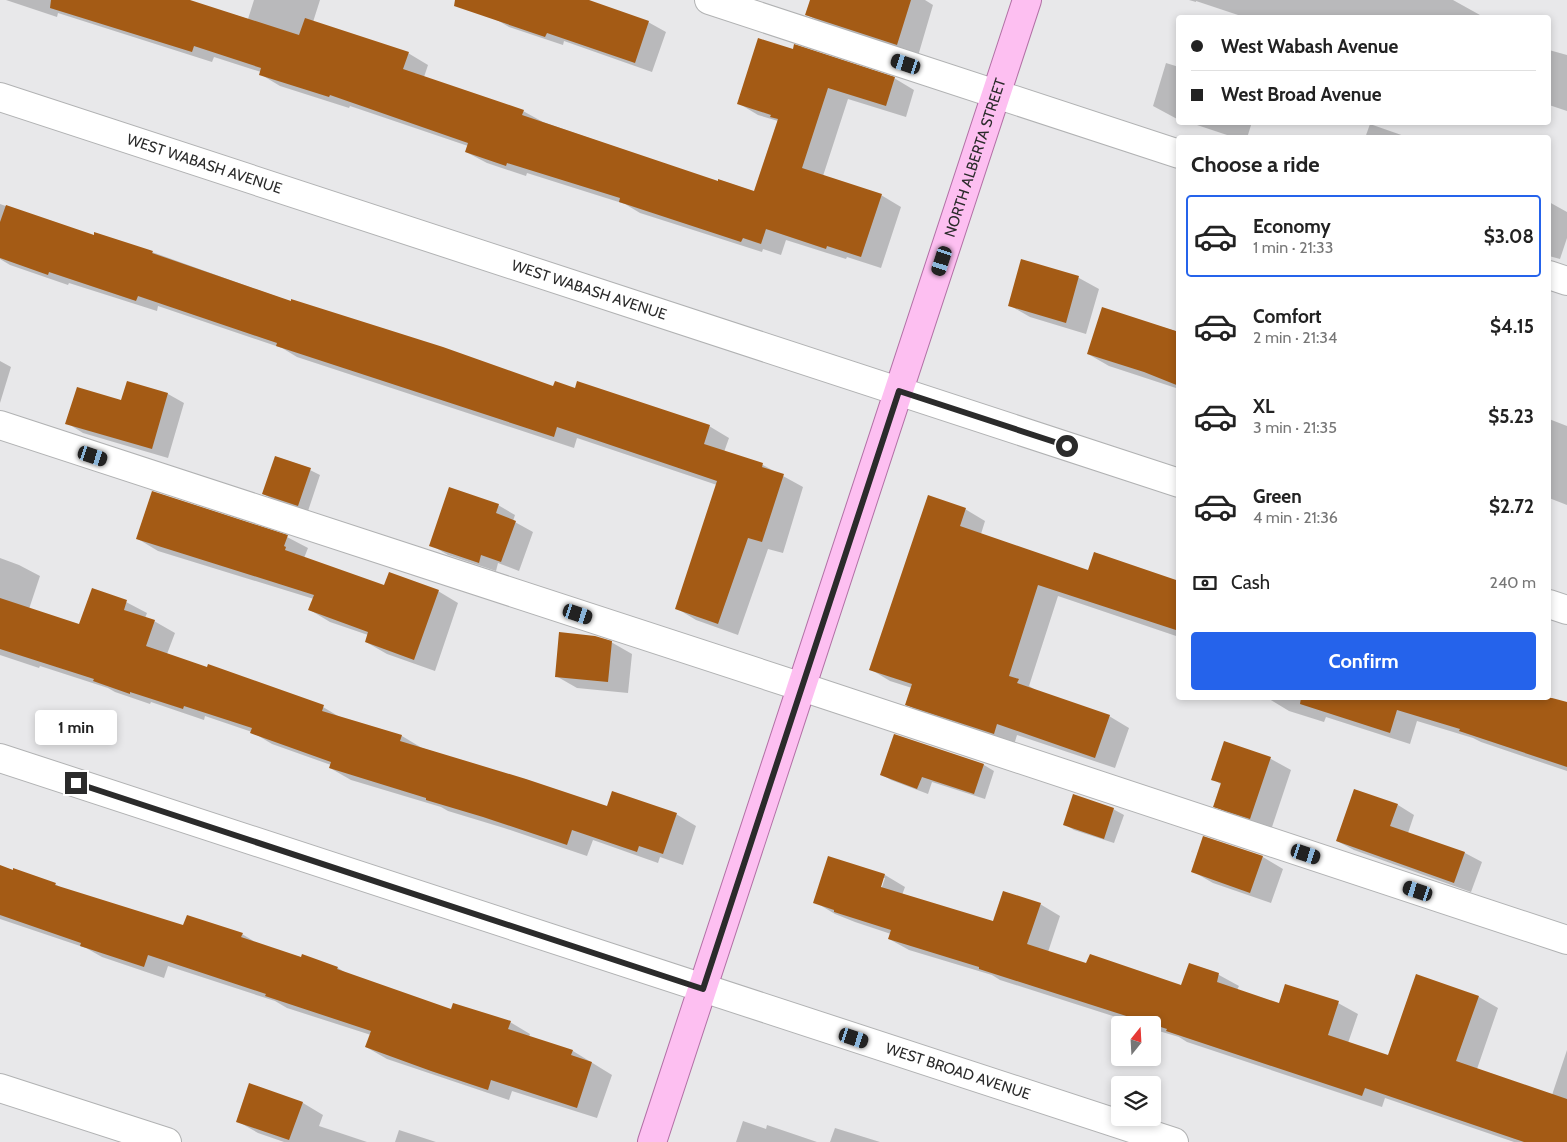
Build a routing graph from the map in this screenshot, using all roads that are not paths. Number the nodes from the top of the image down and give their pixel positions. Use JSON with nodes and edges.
{"nodes":[{"id":1,"x":709,"y":0,"type":"edge"},
{"id":2,"x":1027,"y":0,"type":"edge"},
{"id":3,"x":996,"y":94,"type":"junction"},
{"id":4,"x":0,"y":97,"type":"edge"},
{"id":5,"x":1176,"y":153,"type":"edge"},
{"id":6,"x":1551,"y":276,"type":"edge"},
{"id":7,"x":1567,"y":281,"type":"edge"},
{"id":8,"x":899,"y":391,"type":"junction"},
{"id":9,"x":0,"y":425,"type":"edge"},
{"id":10,"x":1176,"y":482,"type":"edge"},
{"id":11,"x":1551,"y":605,"type":"edge"},
{"id":12,"x":1567,"y":610,"type":"edge"},
{"id":13,"x":802,"y":687,"type":"junction"},
{"id":14,"x":0,"y":758,"type":"edge"},
{"id":15,"x":1567,"y":940,"type":"edge"},
{"id":16,"x":703,"y":989,"type":"junction"},
{"id":17,"x":0,"y":1088,"type":"edge"},
{"id":18,"x":167,"y":1142,"type":"edge"},
{"id":19,"x":652,"y":1142,"type":"edge"},
{"id":20,"x":1174,"y":1142,"type":"edge"}],
"edges":[{"from":1,"to":3,"type":"street"},
{"from":2,"to":3,"type":"main road","name":"NORTH ALBERTA STREET"},
{"from":3,"to":5,"type":"street"},
{"from":3,"to":8,"type":"main road","name":"NORTH ALBERTA STREET"},
{"from":4,"to":8,"type":"street","name":"WEST WABASH AVENUE"},
{"from":6,"to":7,"type":"street"},
{"from":8,"to":10,"type":"street","name":"WEST WABASH AVENUE"},
{"from":8,"to":13,"type":"main road","name":"NORTH ALBERTA STREET"},
{"from":9,"to":13,"type":"street"},
{"from":11,"to":12,"type":"street"},
{"from":13,"to":15,"type":"street"},
{"from":13,"to":16,"type":"main road","name":"NORTH ALBERTA STREET"},
{"from":14,"to":16,"type":"street","name":"WEST BROAD AVENUE"},
{"from":16,"to":19,"type":"main road","name":"NORTH ALBERTA STREET"},
{"from":16,"to":20,"type":"street","name":"WEST BROAD AVENUE"},
{"from":17,"to":18,"type":"street"}]}
